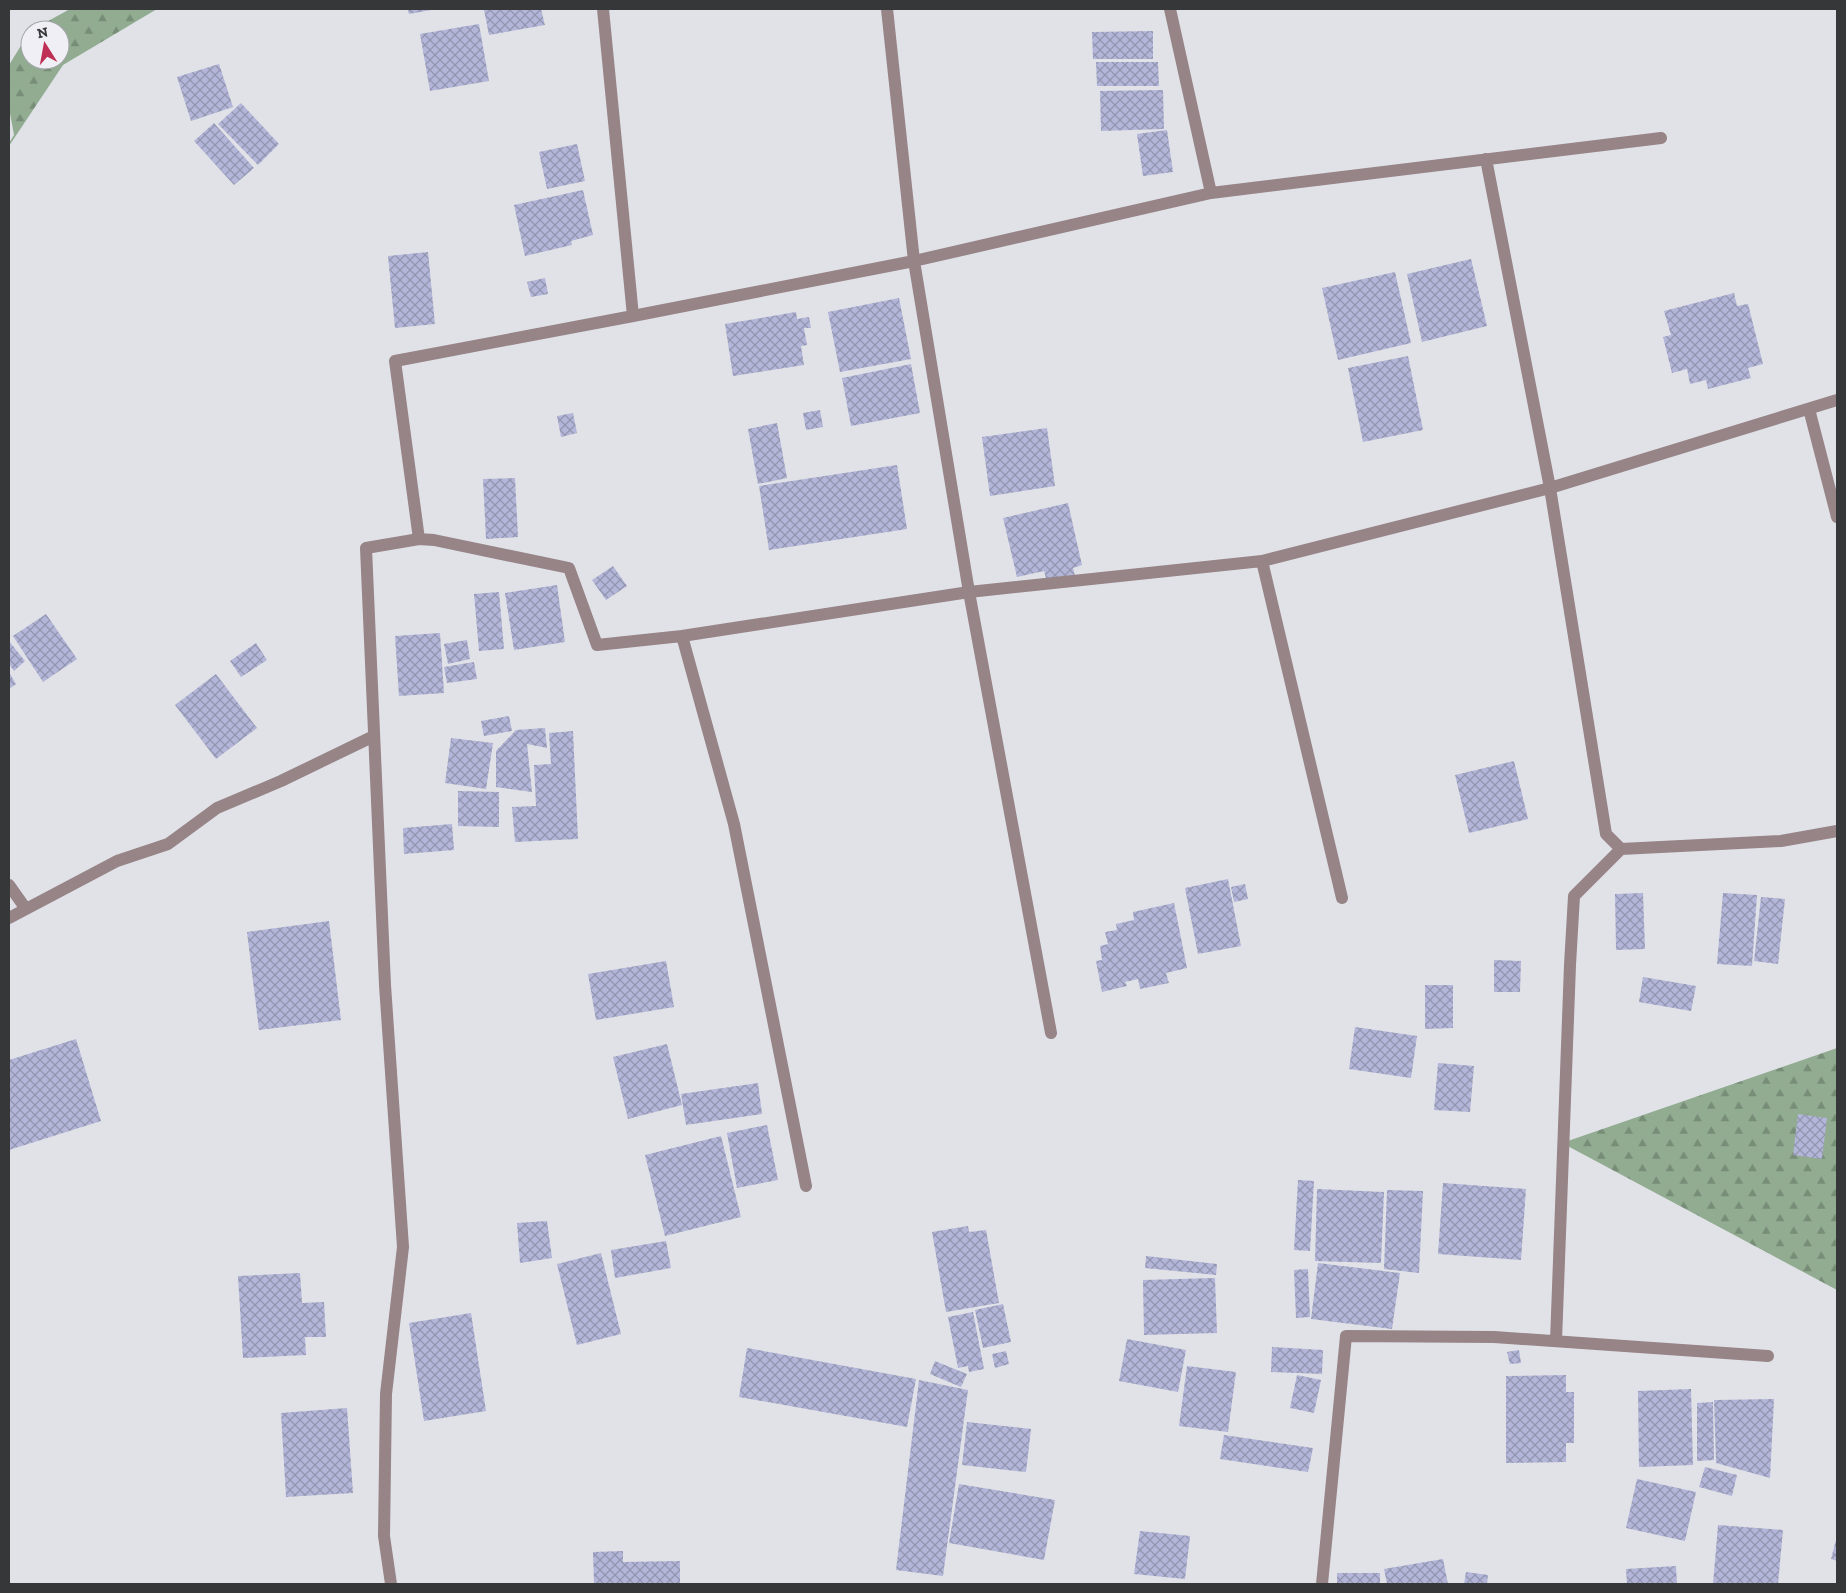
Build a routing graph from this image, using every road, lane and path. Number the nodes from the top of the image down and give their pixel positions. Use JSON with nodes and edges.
{"nodes":[{"id":1,"x":603,"y":9,"type":"edge"},
{"id":2,"x":887,"y":9,"type":"edge"},
{"id":3,"x":1170,"y":9,"type":"edge"},
{"id":4,"x":1661,"y":138,"type":"dead end"},
{"id":5,"x":1486,"y":159,"type":"junction"},
{"id":6,"x":1211,"y":193,"type":"junction"},
{"id":7,"x":914,"y":261,"type":"junction"},
{"id":8,"x":633,"y":316,"type":"junction"},
{"id":9,"x":1837,"y":400,"type":"edge"},
{"id":10,"x":1809,"y":409,"type":"junction"},
{"id":11,"x":1550,"y":488,"type":"junction"},
{"id":12,"x":1837,"y":517,"type":"edge"},
{"id":13,"x":419,"y":539,"type":"junction"},
{"id":14,"x":1262,"y":561,"type":"junction"},
{"id":15,"x":969,"y":592,"type":"junction"},
{"id":16,"x":682,"y":636,"type":"junction"},
{"id":17,"x":374,"y":736,"type":"junction"},
{"id":18,"x":1837,"y":831,"type":"edge"},
{"id":19,"x":1621,"y":849,"type":"junction"},
{"id":20,"x":9,"y":885,"type":"edge"},
{"id":21,"x":1342,"y":898,"type":"dead end"},
{"id":22,"x":26,"y":909,"type":"junction"},
{"id":23,"x":9,"y":918,"type":"edge"},
{"id":24,"x":1051,"y":1032,"type":"dead end"},
{"id":25,"x":806,"y":1186,"type":"dead end"},
{"id":26,"x":1556,"y":1341,"type":"junction"},
{"id":27,"x":1768,"y":1356,"type":"dead end"},
{"id":28,"x":391,"y":1584,"type":"edge"},
{"id":29,"x":1322,"y":1584,"type":"edge"}],
"edges":[{"from":1,"to":8,"type":"street"},
{"from":2,"to":7,"type":"street"},
{"from":3,"to":6,"type":"street"},
{"from":4,"to":5,"type":"street"},
{"from":5,"to":6,"type":"street"},
{"from":5,"to":11,"type":"street"},
{"from":6,"to":7,"type":"street"},
{"from":7,"to":8,"type":"street"},
{"from":7,"to":15,"type":"street"},
{"from":8,"to":13,"type":"street"},
{"from":9,"to":10,"type":"street"},
{"from":10,"to":11,"type":"street"},
{"from":10,"to":12,"type":"street"},
{"from":11,"to":14,"type":"street"},
{"from":11,"to":19,"type":"street"},
{"from":13,"to":16,"type":"street"},
{"from":13,"to":17,"type":"street"},
{"from":14,"to":15,"type":"street"},
{"from":14,"to":21,"type":"street"},
{"from":15,"to":16,"type":"street"},
{"from":15,"to":24,"type":"street"},
{"from":16,"to":25,"type":"street"},
{"from":17,"to":22,"type":"street"},
{"from":17,"to":28,"type":"street"},
{"from":18,"to":19,"type":"street"},
{"from":19,"to":26,"type":"street"},
{"from":20,"to":22,"type":"street"},
{"from":22,"to":23,"type":"street"},
{"from":26,"to":27,"type":"street"},
{"from":26,"to":29,"type":"street"}]}
